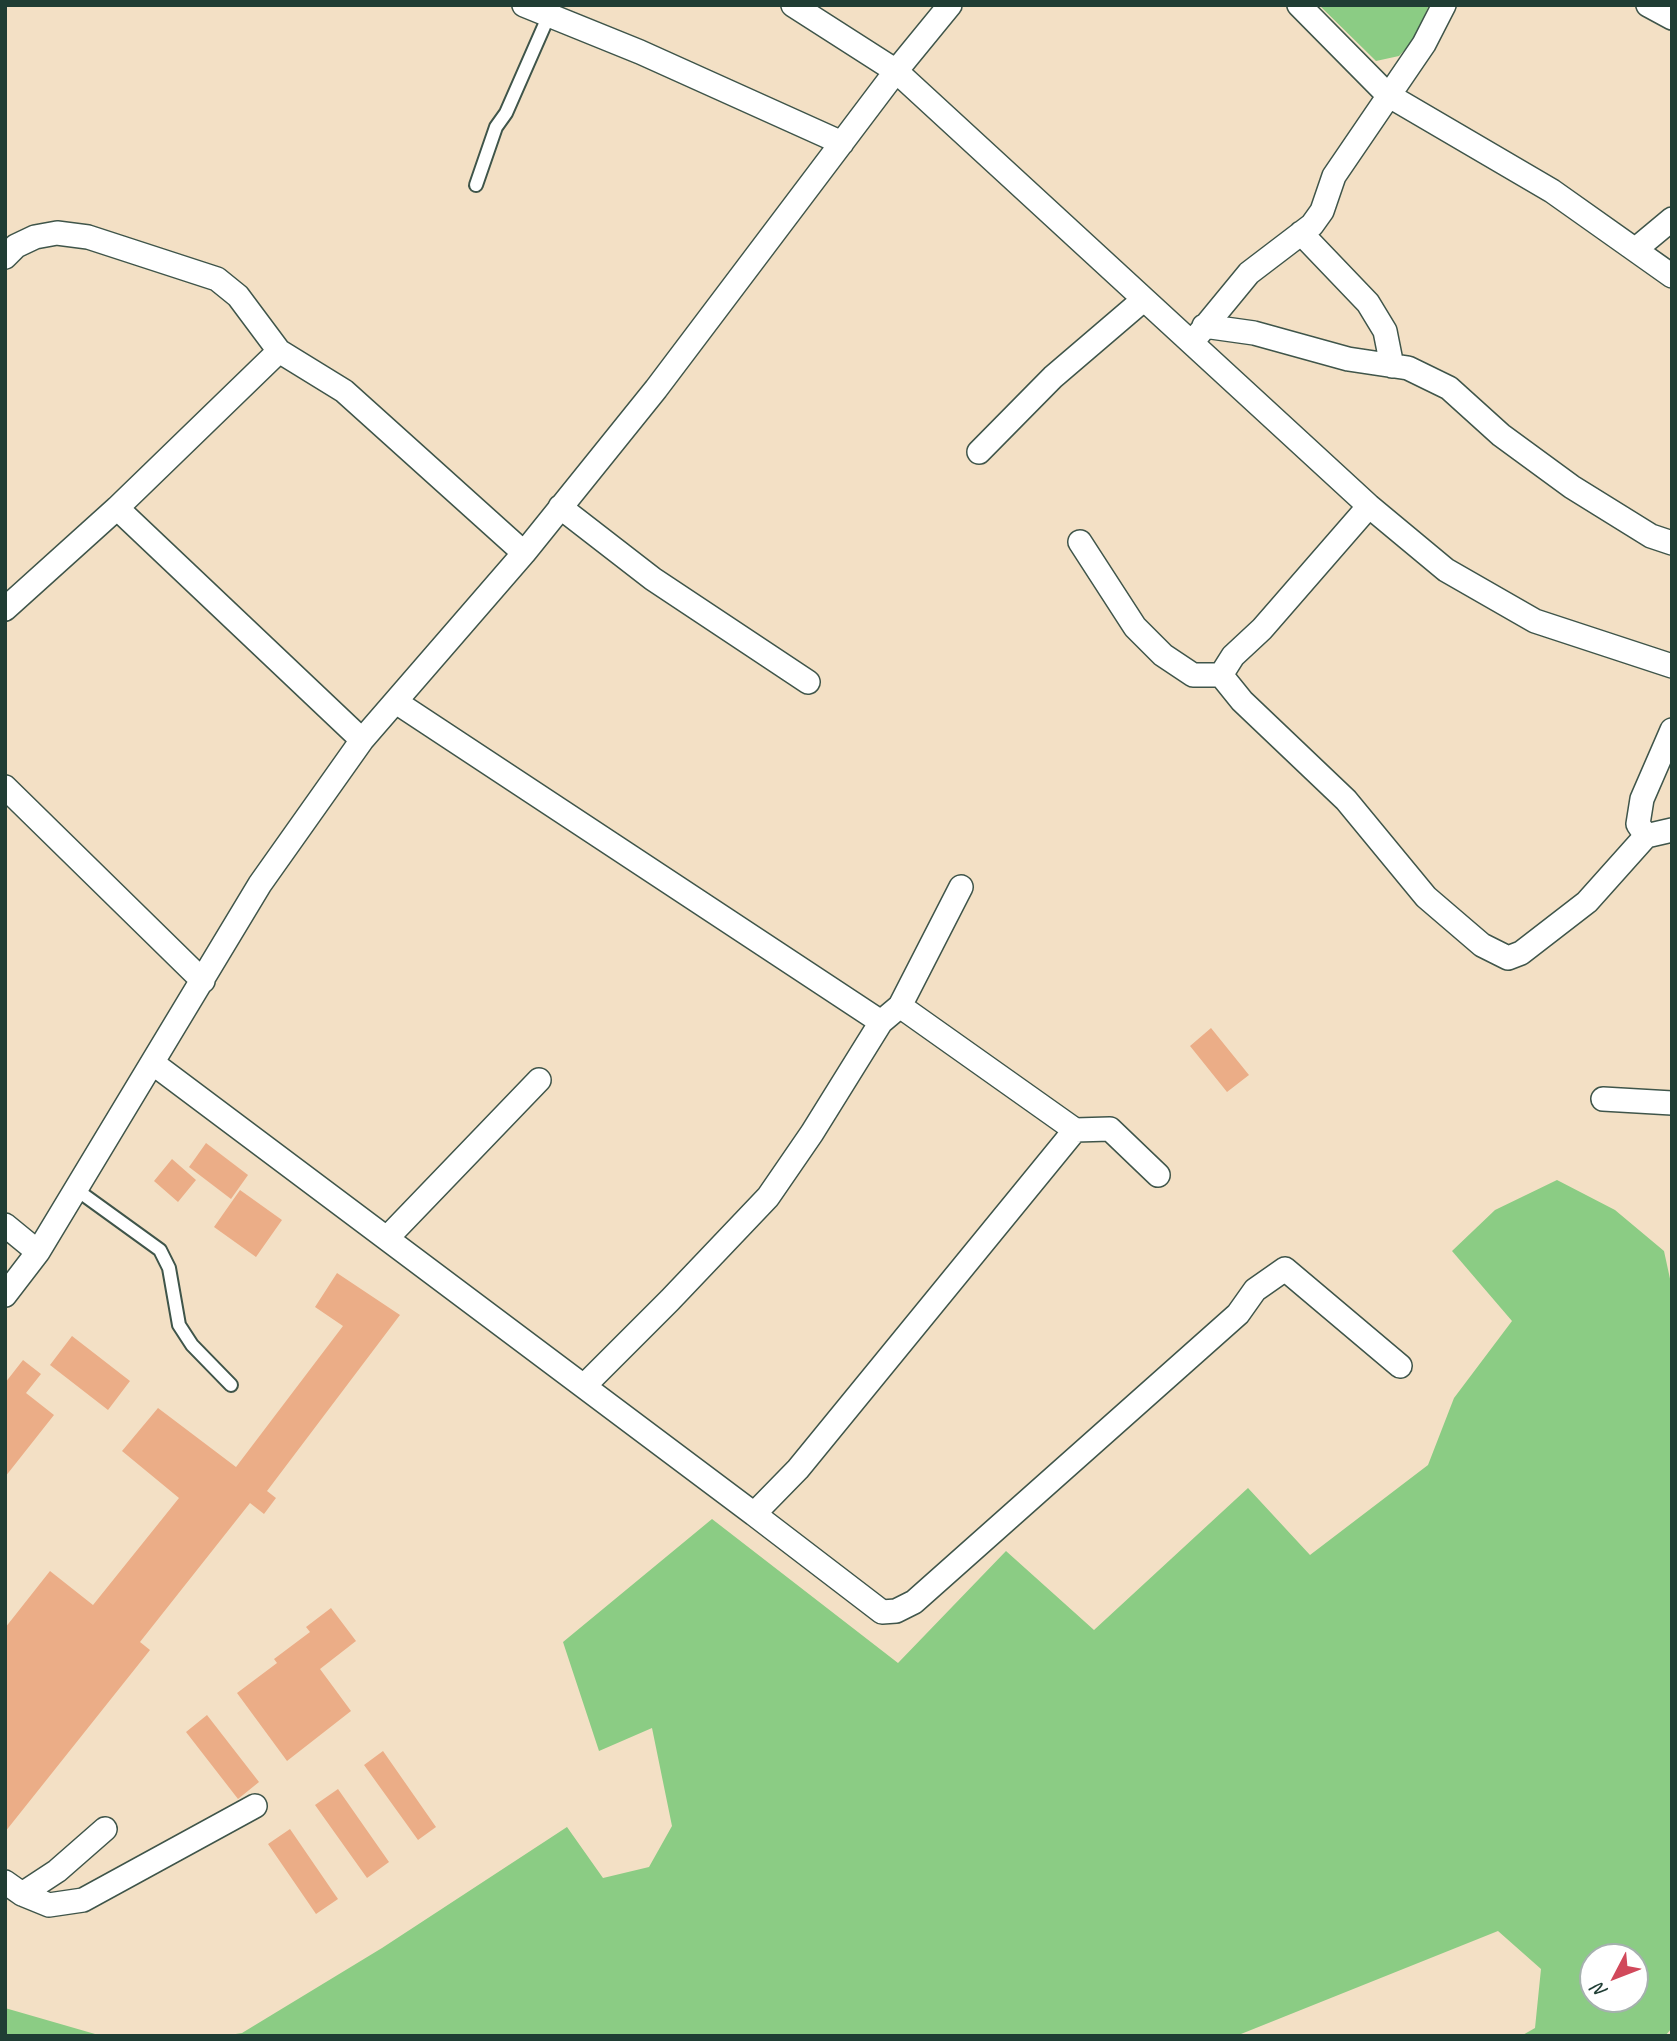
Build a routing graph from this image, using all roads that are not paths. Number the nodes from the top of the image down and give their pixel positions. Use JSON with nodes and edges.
{"nodes":[{"id":1,"x":524,"y":5,"type":"edge"},
{"id":2,"x":793,"y":5,"type":"edge"},
{"id":3,"x":950,"y":5,"type":"edge"},
{"id":4,"x":1299,"y":5,"type":"edge"},
{"id":5,"x":1444,"y":5,"type":"edge"},
{"id":6,"x":1648,"y":5,"type":"edge"},
{"id":7,"x":549,"y":15,"type":"junction"},
{"id":8,"x":1672,"y":18,"type":"edge"},
{"id":9,"x":896,"y":71,"type":"junction"},
{"id":10,"x":1388,"y":95,"type":"junction"},
{"id":11,"x":842,"y":143,"type":"junction"},
{"id":12,"x":476,"y":185,"type":"dead end"},
{"id":13,"x":1672,"y":219,"type":"edge"},
{"id":14,"x":1301,"y":233,"type":"junction"},
{"id":15,"x":1636,"y":249,"type":"junction"},
{"id":16,"x":5,"y":257,"type":"edge"},
{"id":17,"x":1672,"y":276,"type":"edge"},
{"id":18,"x":1143,"y":300,"type":"junction"},
{"id":19,"x":1198,"y":335,"type":"junction"},
{"id":20,"x":279,"y":351,"type":"junction"},
{"id":21,"x":1392,"y":366,"type":"junction"},
{"id":22,"x":979,"y":452,"type":"dead end"},
{"id":23,"x":560,"y":506,"type":"junction"},
{"id":24,"x":1369,"y":506,"type":"junction"},
{"id":25,"x":117,"y":508,"type":"junction"},
{"id":26,"x":1080,"y":542,"type":"dead end"},
{"id":27,"x":1672,"y":543,"type":"edge"},
{"id":28,"x":524,"y":553,"type":"junction"},
{"id":29,"x":5,"y":609,"type":"edge"},
{"id":30,"x":1672,"y":666,"type":"edge"},
{"id":31,"x":1221,"y":675,"type":"junction"},
{"id":32,"x":808,"y":682,"type":"dead end"},
{"id":33,"x":396,"y":702,"type":"junction"},
{"id":34,"x":1672,"y":730,"type":"edge"},
{"id":35,"x":362,"y":740,"type":"junction"},
{"id":36,"x":5,"y":787,"type":"edge"},
{"id":37,"x":1672,"y":830,"type":"edge"},
{"id":38,"x":1646,"y":836,"type":"junction"},
{"id":39,"x":961,"y":887,"type":"dead end"},
{"id":40,"x":203,"y":981,"type":"junction"},
{"id":41,"x":900,"y":1006,"type":"junction"},
{"id":42,"x":881,"y":1022,"type":"junction"},
{"id":43,"x":154,"y":1064,"type":"junction"},
{"id":44,"x":539,"y":1080,"type":"dead end"},
{"id":45,"x":1603,"y":1099,"type":"dead end"},
{"id":46,"x":1672,"y":1103,"type":"edge"},
{"id":47,"x":1075,"y":1130,"type":"junction"},
{"id":48,"x":1158,"y":1175,"type":"dead end"},
{"id":49,"x":77,"y":1190,"type":"junction"},
{"id":50,"x":5,"y":1224,"type":"edge"},
{"id":51,"x":388,"y":1237,"type":"junction"},
{"id":52,"x":38,"y":1252,"type":"junction"},
{"id":53,"x":5,"y":1295,"type":"edge"},
{"id":54,"x":1400,"y":1366,"type":"dead end"},
{"id":55,"x":231,"y":1385,"type":"dead end"},
{"id":56,"x":585,"y":1385,"type":"junction"},
{"id":57,"x":754,"y":1514,"type":"junction"},
{"id":58,"x":255,"y":1806,"type":"dead end"},
{"id":59,"x":105,"y":1829,"type":"dead end"},
{"id":60,"x":13,"y":1888,"type":"edge"}],
"edges":[{"from":1,"to":7,"type":"street"},
{"from":2,"to":9,"type":"street"},
{"from":3,"to":9,"type":"street"},
{"from":4,"to":10,"type":"street"},
{"from":5,"to":10,"type":"street"},
{"from":6,"to":8,"type":"street"},
{"from":7,"to":11,"type":"street"},
{"from":7,"to":12,"type":"lane"},
{"from":9,"to":11,"type":"street"},
{"from":9,"to":18,"type":"street"},
{"from":10,"to":14,"type":"street"},
{"from":10,"to":15,"type":"street"},
{"from":11,"to":23,"type":"street"},
{"from":13,"to":15,"type":"street"},
{"from":14,"to":19,"type":"street"},
{"from":14,"to":21,"type":"street"},
{"from":15,"to":17,"type":"street"},
{"from":16,"to":20,"type":"street"},
{"from":18,"to":19,"type":"street"},
{"from":18,"to":22,"type":"street"},
{"from":19,"to":21,"type":"street"},
{"from":19,"to":24,"type":"street"},
{"from":20,"to":25,"type":"street"},
{"from":20,"to":28,"type":"street"},
{"from":21,"to":27,"type":"street"},
{"from":23,"to":28,"type":"street"},
{"from":23,"to":32,"type":"street"},
{"from":24,"to":30,"type":"street"},
{"from":24,"to":31,"type":"street"},
{"from":25,"to":29,"type":"street"},
{"from":25,"to":35,"type":"street"},
{"from":26,"to":31,"type":"street"},
{"from":28,"to":33,"type":"street"},
{"from":31,"to":38,"type":"street"},
{"from":33,"to":35,"type":"street"},
{"from":33,"to":42,"type":"street"},
{"from":34,"to":38,"type":"street"},
{"from":35,"to":40,"type":"street"},
{"from":36,"to":40,"type":"street"},
{"from":37,"to":38,"type":"street"},
{"from":39,"to":41,"type":"street"},
{"from":40,"to":43,"type":"street"},
{"from":41,"to":42,"type":"street"},
{"from":41,"to":47,"type":"street"},
{"from":42,"to":56,"type":"street"},
{"from":43,"to":49,"type":"street"},
{"from":43,"to":51,"type":"street"},
{"from":44,"to":51,"type":"street"},
{"from":45,"to":46,"type":"street"},
{"from":47,"to":48,"type":"street"},
{"from":47,"to":57,"type":"street"},
{"from":49,"to":52,"type":"street"},
{"from":49,"to":55,"type":"lane"},
{"from":50,"to":52,"type":"street"},
{"from":51,"to":56,"type":"street"},
{"from":52,"to":53,"type":"street"},
{"from":54,"to":57,"type":"street"},
{"from":56,"to":57,"type":"street"},
{"from":58,"to":60,"type":"street"},
{"from":59,"to":60,"type":"street"}]}
